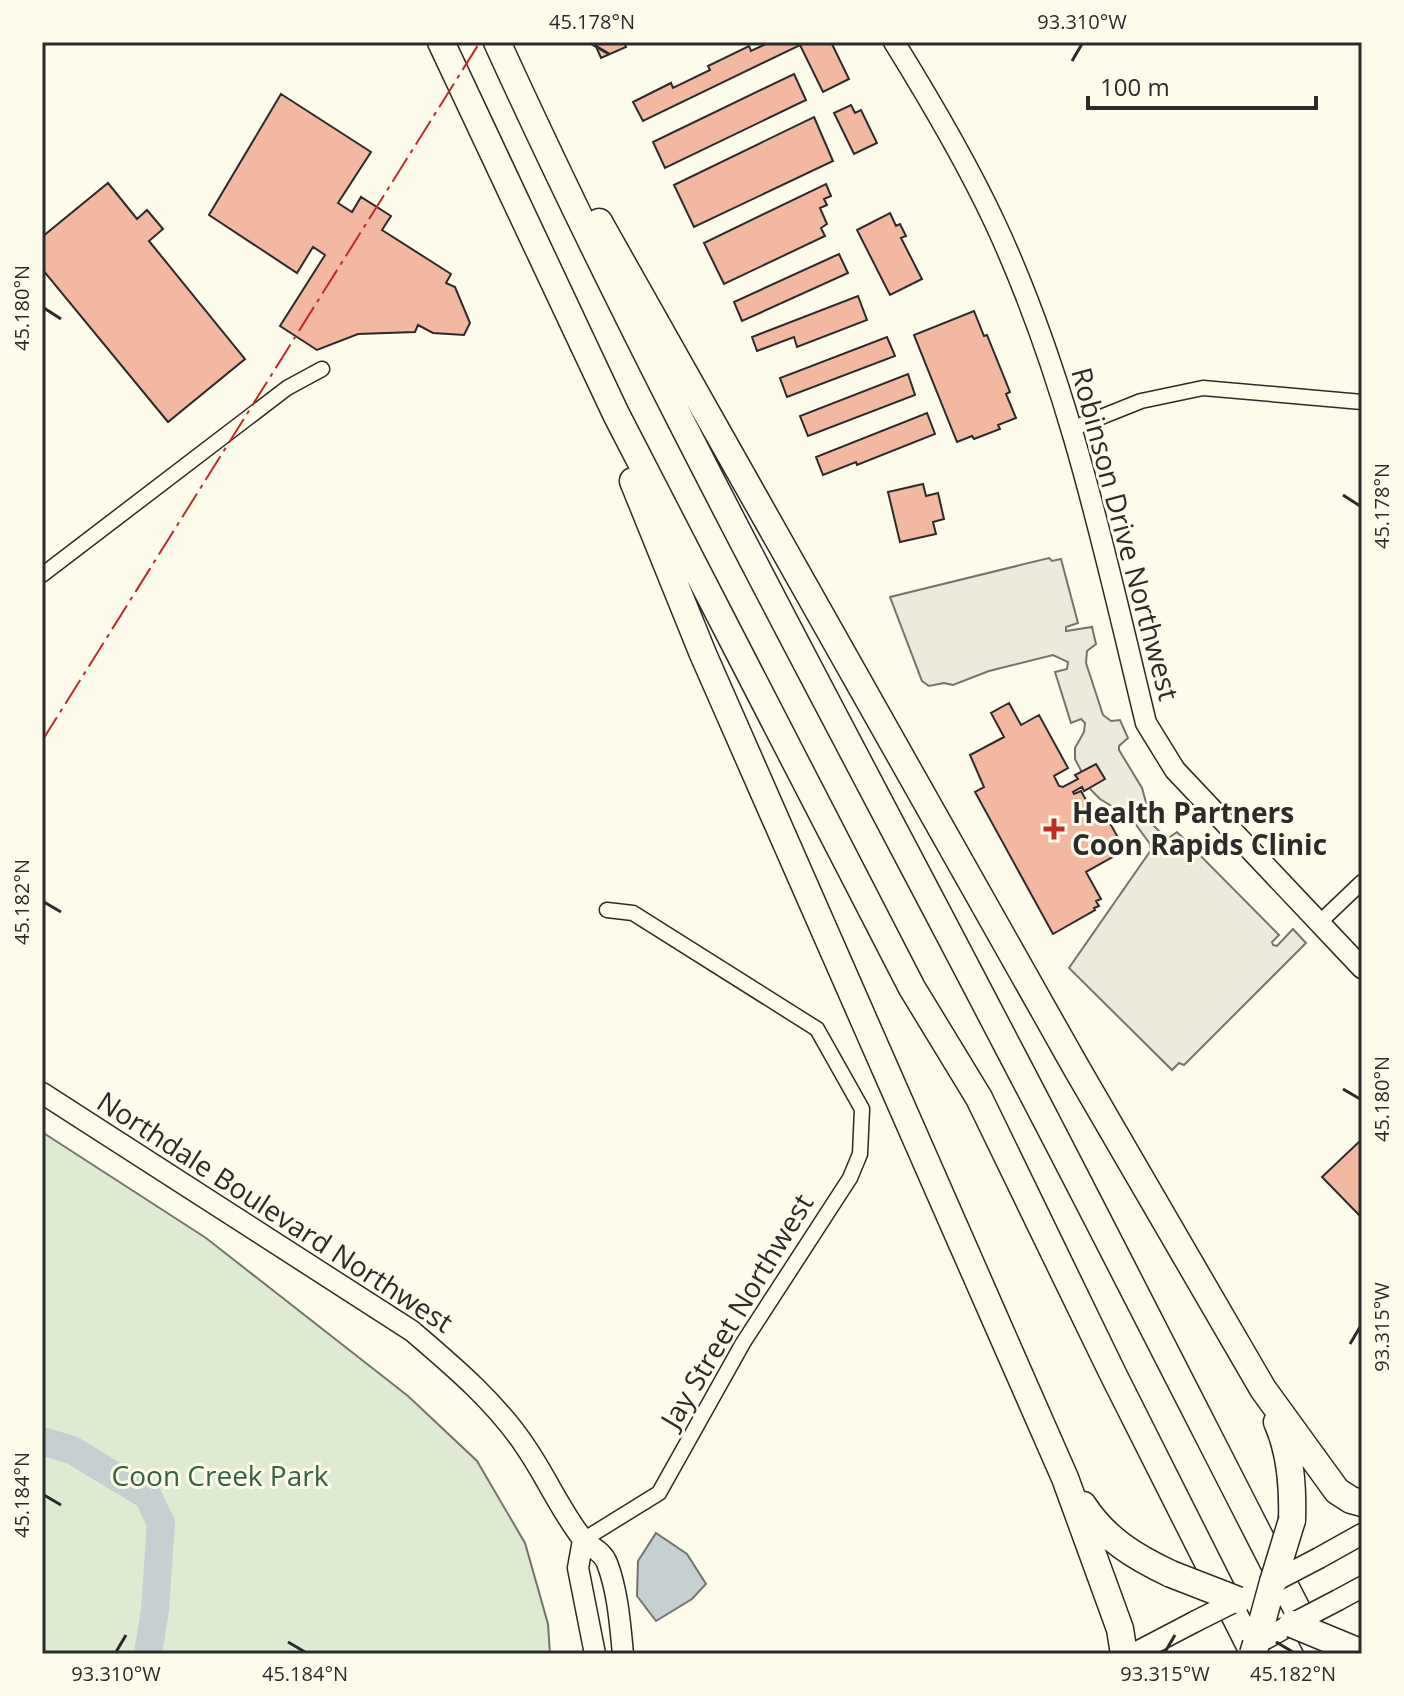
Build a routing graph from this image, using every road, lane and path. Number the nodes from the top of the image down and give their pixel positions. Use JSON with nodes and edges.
{"nodes":[{"id":1,"x":441,"y":42,"type":"edge"},
{"id":2,"x":497,"y":42,"type":"edge"},
{"id":3,"x":503,"y":42,"type":"edge"},
{"id":4,"x":894,"y":42,"type":"edge"},
{"id":5,"x":542,"y":257,"type":"junction"},
{"id":6,"x":322,"y":369,"type":"dead end"},
{"id":7,"x":1362,"y":402,"type":"edge"},
{"id":8,"x":1071,"y":429,"type":"junction"},
{"id":9,"x":42,"y":575,"type":"edge"},
{"id":10,"x":1362,"y":882,"type":"edge"},
{"id":11,"x":607,"y":910,"type":"dead end"},
{"id":12,"x":1319,"y":923,"type":"junction"},
{"id":13,"x":1357,"y":961,"type":"edge"},
{"id":14,"x":42,"y":1093,"type":"edge"},
{"id":15,"x":1263,"y":1389,"type":"junction"},
{"id":16,"x":1065,"y":1478,"type":"junction"},
{"id":17,"x":1362,"y":1503,"type":"edge"},
{"id":18,"x":1362,"y":1534,"type":"edge"},
{"id":19,"x":583,"y":1540,"type":"junction"},
{"id":20,"x":1273,"y":1582,"type":"junction"},
{"id":21,"x":1362,"y":1587,"type":"edge"},
{"id":22,"x":1238,"y":1600,"type":"junction"},
{"id":23,"x":1265,"y":1612,"type":"junction"},
{"id":24,"x":1292,"y":1624,"type":"junction"},
{"id":25,"x":1250,"y":1652,"type":"edge"},
{"id":26,"x":1362,"y":1653,"type":"edge"},
{"id":27,"x":595,"y":1654,"type":"edge"},
{"id":28,"x":623,"y":1654,"type":"edge"},
{"id":29,"x":1124,"y":1654,"type":"edge"},
{"id":30,"x":1133,"y":1654,"type":"edge"},
{"id":31,"x":1320,"y":1654,"type":"edge"}],
"edges":[{"from":1,"to":5,"type":"highway"},
{"from":2,"to":31,"type":"highway"},
{"from":3,"to":15,"type":"highway"},
{"from":4,"to":8,"type":"main road","name":"Robinson Drive Northwest"},
{"from":5,"to":16,"type":"highway"},
{"from":5,"to":25,"type":"highway"},
{"from":6,"to":9,"type":"street"},
{"from":7,"to":8,"type":"street"},
{"from":8,"to":12,"type":"main road","name":"Robinson Drive Northwest"},
{"from":10,"to":12,"type":"street"},
{"from":11,"to":19,"type":"street","name":"Jay Street Northwest"},
{"from":12,"to":13,"type":"main road","name":"Robinson Drive Northwest"},
{"from":14,"to":19,"type":"main road","name":"Northdale Boulevard Northwest"},
{"from":15,"to":17,"type":"highway"},
{"from":15,"to":20,"type":"highway","bridge":true},
{"from":16,"to":22,"type":"highway","bridge":true},
{"from":16,"to":29,"type":"highway"},
{"from":18,"to":20,"type":"main road","bridge":true},
{"from":19,"to":27,"type":"main road"},
{"from":19,"to":28,"type":"main road","name":"Northdale Boulevard Northwest"},
{"from":20,"to":22,"type":"main road"},
{"from":20,"to":23,"type":"highway"},
{"from":21,"to":24,"type":"main road","bridge":true},
{"from":22,"to":23,"type":"highway"},
{"from":22,"to":30,"type":"main road","bridge":true},
{"from":23,"to":24,"type":"highway"},
{"from":23,"to":25,"type":"highway"},
{"from":24,"to":25,"type":"main road"},
{"from":24,"to":26,"type":"highway","bridge":true}]}
